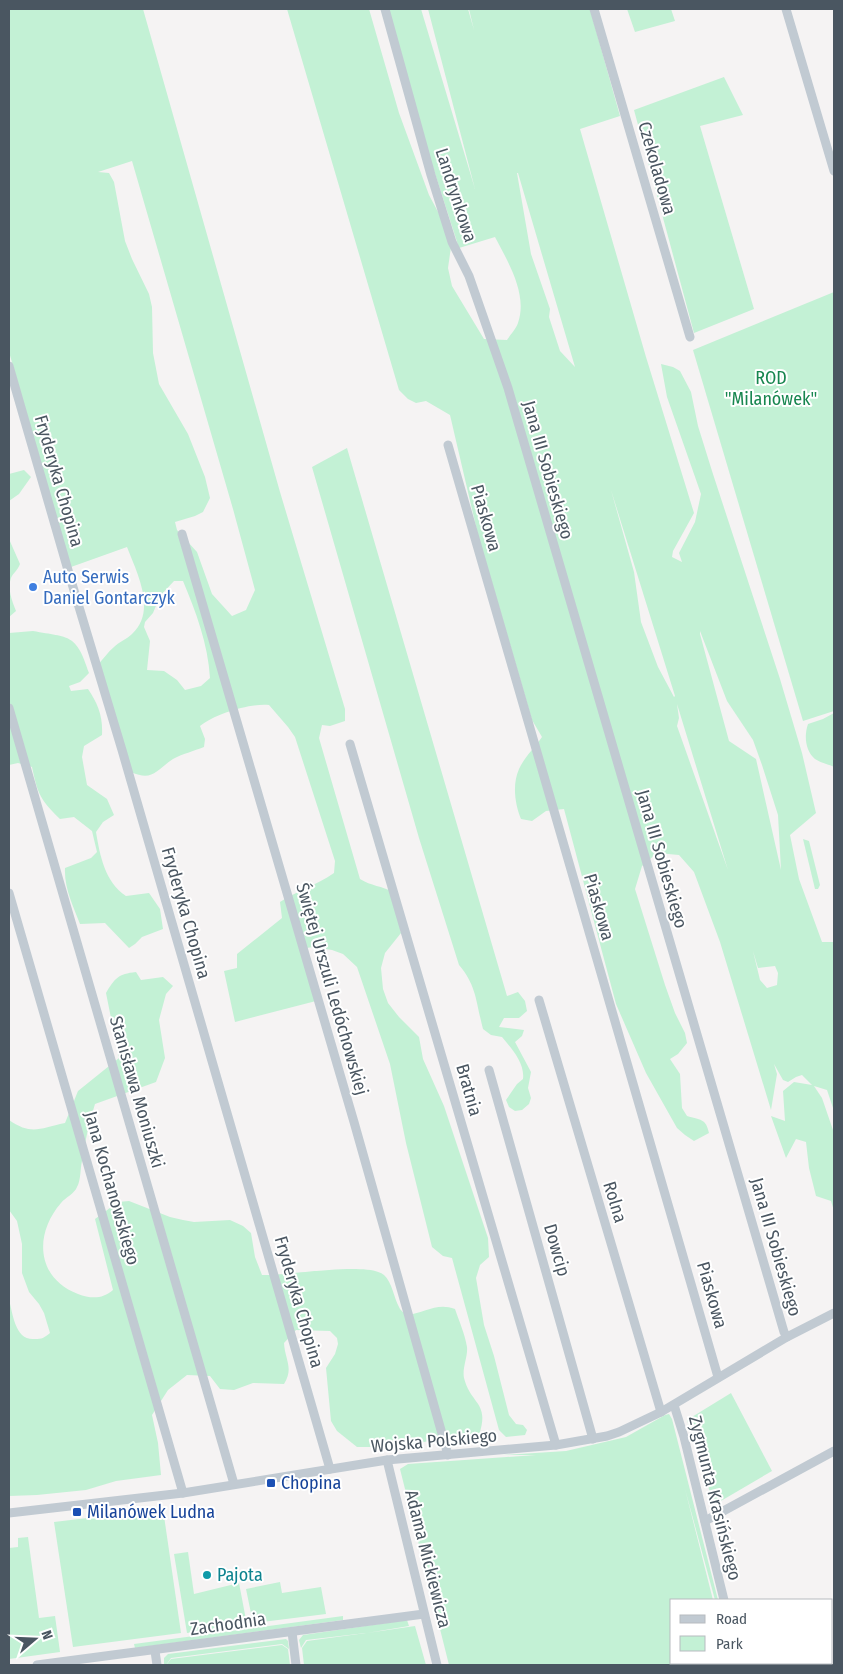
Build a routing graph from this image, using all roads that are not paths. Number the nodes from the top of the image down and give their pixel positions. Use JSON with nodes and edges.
{"nodes":[{"id":1,"x":385,"y":9,"type":"edge"},
{"id":2,"x":594,"y":9,"type":"edge"},
{"id":3,"x":786,"y":9,"type":"edge"},
{"id":4,"x":834,"y":171,"type":"edge"},
{"id":5,"x":690,"y":337,"type":"dead end"},
{"id":6,"x":9,"y":366,"type":"edge"},
{"id":7,"x":508,"y":388,"type":"joint"},
{"id":8,"x":448,"y":446,"type":"dead end"},
{"id":9,"x":182,"y":534,"type":"dead end"},
{"id":10,"x":9,"y":708,"type":"edge"},
{"id":11,"x":350,"y":744,"type":"dead end"},
{"id":12,"x":9,"y":893,"type":"edge"},
{"id":13,"x":539,"y":1000,"type":"dead end"},
{"id":14,"x":489,"y":1070,"type":"dead end"},
{"id":15,"x":834,"y":1313,"type":"edge"},
{"id":16,"x":787,"y":1338,"type":"junction"},
{"id":17,"x":718,"y":1377,"type":"junction"},
{"id":18,"x":674,"y":1404,"type":"junction"},
{"id":19,"x":661,"y":1412,"type":"junction"},
{"id":20,"x":593,"y":1439,"type":"junction"},
{"id":21,"x":556,"y":1445,"type":"junction"},
{"id":22,"x":834,"y":1451,"type":"edge"},
{"id":23,"x":448,"y":1455,"type":"junction"},
{"id":24,"x":387,"y":1460,"type":"junction"},
{"id":25,"x":330,"y":1469,"type":"junction"},
{"id":26,"x":234,"y":1484,"type":"junction"},
{"id":27,"x":183,"y":1493,"type":"junction"},
{"id":28,"x":9,"y":1513,"type":"edge"},
{"id":29,"x":705,"y":1521,"type":"junction"},
{"id":30,"x":724,"y":1599,"type":"edge"},
{"id":31,"x":424,"y":1614,"type":"junction"},
{"id":32,"x":292,"y":1632,"type":"junction"},
{"id":33,"x":155,"y":1650,"type":"junction"},
{"id":34,"x":36,"y":1665,"type":"edge"},
{"id":35,"x":157,"y":1665,"type":"edge"},
{"id":36,"x":296,"y":1665,"type":"edge"},
{"id":37,"x":438,"y":1665,"type":"edge"}],
"edges":[{"from":1,"to":7,"type":"street","name":"Landrynkowa"},
{"from":2,"to":5,"type":"street","name":"Czekoladowa"},
{"from":3,"to":4,"type":"street"},
{"from":6,"to":25,"type":"street","name":"Fryderyka Chopina"},
{"from":7,"to":16,"type":"street","name":"Jana III Sobieskiego"},
{"from":8,"to":17,"type":"street","name":"Piaskowa"},
{"from":9,"to":23,"type":"street","name":"Świętej Urszuli Ledóchowskiej"},
{"from":10,"to":26,"type":"street","name":"Stanisława Moniuszki"},
{"from":11,"to":21,"type":"street","name":"Bratnia"},
{"from":12,"to":27,"type":"street","name":"Jana Kochanowskiego"},
{"from":13,"to":19,"type":"street","name":"Rolna"},
{"from":14,"to":20,"type":"street","name":"Dowcip"},
{"from":15,"to":16,"type":"street","name":"Wojska Polskiego"},
{"from":16,"to":17,"type":"street","name":"Wojska Polskiego"},
{"from":17,"to":18,"type":"street","name":"Wojska Polskiego"},
{"from":18,"to":19,"type":"street","name":"Wojska Polskiego"},
{"from":18,"to":29,"type":"street","name":"Zygmunta Krasińskiego"},
{"from":19,"to":20,"type":"street","name":"Wojska Polskiego"},
{"from":20,"to":21,"type":"street","name":"Wojska Polskiego"},
{"from":21,"to":23,"type":"street","name":"Wojska Polskiego"},
{"from":22,"to":29,"type":"street"},
{"from":23,"to":24,"type":"street","name":"Wojska Polskiego"},
{"from":24,"to":25,"type":"street","name":"Wojska Polskiego"},
{"from":24,"to":31,"type":"street","name":"Adama Mickiewicza"},
{"from":25,"to":26,"type":"street","name":"Wojska Polskiego"},
{"from":26,"to":27,"type":"street","name":"Wojska Polskiego"},
{"from":27,"to":28,"type":"street","name":"Wojska Polskiego"},
{"from":29,"to":30,"type":"street","name":"Zygmunta Krasińskiego"},
{"from":31,"to":32,"type":"street","name":"Zachodnia"},
{"from":31,"to":37,"type":"street","name":"Adama Mickiewicza"},
{"from":32,"to":33,"type":"street","name":"Zachodnia"},
{"from":32,"to":36,"type":"street"},
{"from":33,"to":34,"type":"street","name":"Zachodnia"},
{"from":33,"to":35,"type":"street"}]}
